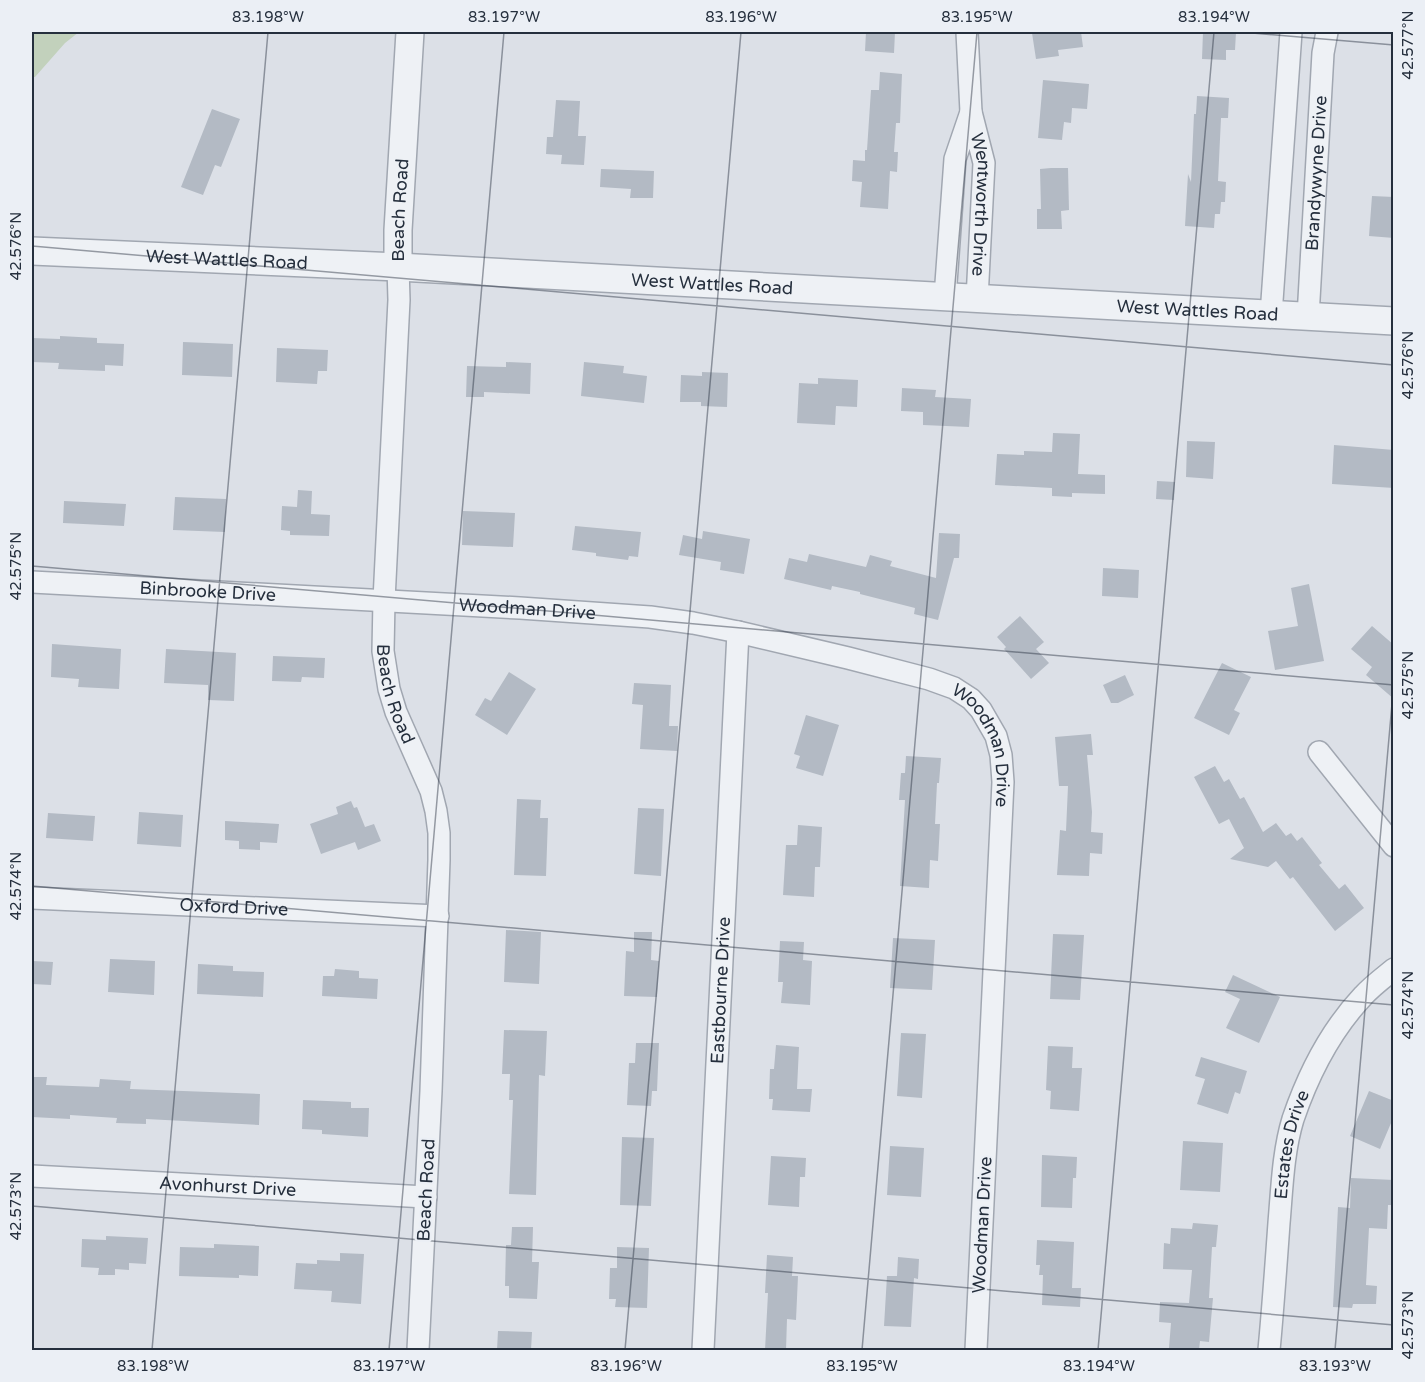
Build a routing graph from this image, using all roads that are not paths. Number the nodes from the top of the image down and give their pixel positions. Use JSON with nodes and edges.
{"nodes":[{"id":1,"x":410,"y":32,"type":"edge"},
{"id":2,"x":967,"y":32,"type":"edge"},
{"id":3,"x":1291,"y":32,"type":"edge"},
{"id":4,"x":1327,"y":32,"type":"edge"},
{"id":5,"x":971,"y":112,"type":"junction"},
{"id":6,"x":32,"y":251,"type":"edge"},
{"id":7,"x":398,"y":267,"type":"junction"},
{"id":8,"x":945,"y":297,"type":"junction"},
{"id":9,"x":977,"y":299,"type":"junction"},
{"id":10,"x":1271,"y":315,"type":"junction"},
{"id":11,"x":1308,"y":317,"type":"junction"},
{"id":12,"x":1394,"y":321,"type":"edge"},
{"id":13,"x":32,"y":582,"type":"edge"},
{"id":14,"x":384,"y":600,"type":"junction"},
{"id":15,"x":738,"y":632,"type":"junction"},
{"id":16,"x":1319,"y":752,"type":"dead end"},
{"id":17,"x":1394,"y":846,"type":"edge"},
{"id":18,"x":32,"y":898,"type":"edge"},
{"id":19,"x":438,"y":916,"type":"junction"},
{"id":20,"x":1394,"y":969,"type":"edge"},
{"id":21,"x":32,"y":1176,"type":"edge"},
{"id":22,"x":426,"y":1197,"type":"junction"},
{"id":23,"x":417,"y":1350,"type":"edge"},
{"id":24,"x":703,"y":1350,"type":"edge"},
{"id":25,"x":976,"y":1350,"type":"edge"},
{"id":26,"x":1269,"y":1350,"type":"edge"}],
"edges":[{"from":1,"to":7,"type":"street","name":"Beach Road"},
{"from":2,"to":5,"type":"street","name":"Wentworth Drive"},
{"from":3,"to":10,"type":"street","name":"Brandywyne Drive"},
{"from":4,"to":11,"type":"street","name":"Brandywyne Drive"},
{"from":5,"to":8,"type":"street","name":"Wentworth Drive"},
{"from":5,"to":9,"type":"street","name":"Wentworth Drive"},
{"from":6,"to":7,"type":"street","name":"West Wattles Road"},
{"from":7,"to":8,"type":"street","name":"West Wattles Road"},
{"from":7,"to":14,"type":"street","name":"Beach Road"},
{"from":8,"to":9,"type":"street","name":"West Wattles Road"},
{"from":9,"to":10,"type":"street","name":"West Wattles Road"},
{"from":10,"to":11,"type":"street","name":"West Wattles Road"},
{"from":11,"to":12,"type":"street","name":"West Wattles Road"},
{"from":13,"to":14,"type":"street","name":"Binbrooke Drive"},
{"from":14,"to":15,"type":"street","name":"Woodman Drive"},
{"from":14,"to":19,"type":"street","name":"Beach Road"},
{"from":15,"to":24,"type":"street","name":"Eastbourne Drive"},
{"from":15,"to":25,"type":"street","name":"Woodman Drive"},
{"from":16,"to":17,"type":"street"},
{"from":18,"to":19,"type":"street","name":"Oxford Drive"},
{"from":19,"to":22,"type":"street","name":"Beach Road"},
{"from":20,"to":26,"type":"street","name":"Estates Drive"},
{"from":21,"to":22,"type":"street","name":"Avonhurst Drive"},
{"from":22,"to":23,"type":"street","name":"Beach Road"}]}
